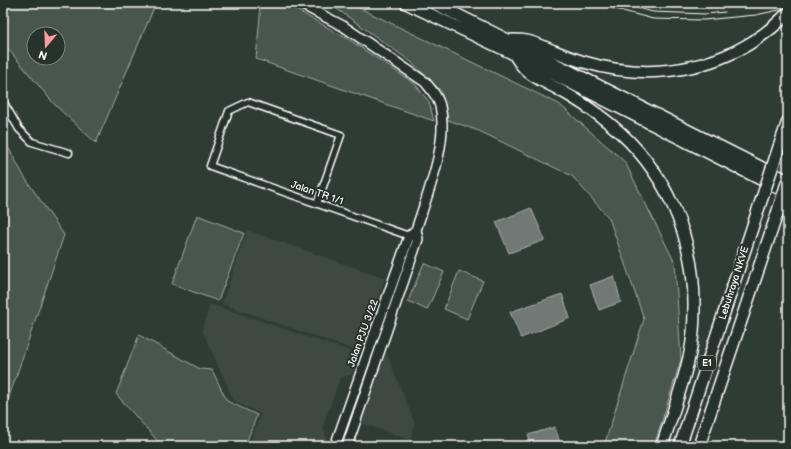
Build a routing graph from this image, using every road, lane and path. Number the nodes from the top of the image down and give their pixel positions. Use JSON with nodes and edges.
{"nodes":[{"id":1,"x":299,"y":3,"type":"edge"},
{"id":2,"x":406,"y":3,"type":"edge"},
{"id":3,"x":434,"y":3,"type":"edge"},
{"id":4,"x":788,"y":13,"type":"edge"},
{"id":5,"x":509,"y":40,"type":"junction"},
{"id":6,"x":514,"y":54,"type":"junction"},
{"id":7,"x":3,"y":101,"type":"edge"},
{"id":8,"x":788,"y":121,"type":"edge"},
{"id":9,"x":69,"y":153,"type":"dead end"},
{"id":10,"x":788,"y":181,"type":"edge"},
{"id":11,"x":788,"y":193,"type":"edge"},
{"id":12,"x":317,"y":204,"type":"junction"},
{"id":13,"x":412,"y":233,"type":"junction"},
{"id":14,"x":335,"y":446,"type":"edge"},
{"id":15,"x":347,"y":446,"type":"edge"},
{"id":16,"x":662,"y":446,"type":"edge"},
{"id":17,"x":680,"y":446,"type":"edge"},
{"id":18,"x":700,"y":446,"type":"edge"}],
"edges":[{"from":1,"to":13,"type":"street","name":"Jalan PJU 3/22"},
{"from":2,"to":6,"type":"highway"},
{"from":3,"to":5,"type":"highway"},
{"from":4,"to":5,"type":"highway"},
{"from":5,"to":10,"type":"highway"},
{"from":6,"to":11,"type":"highway"},
{"from":6,"to":16,"type":"highway"},
{"from":7,"to":9,"type":"street"},
{"from":8,"to":17,"type":"highway","name":"Lebuhraya NKVE","number":"E1","bridge":true},
{"from":10,"to":18,"type":"highway","name":"Lebuhraya NKVE","number":"E1","bridge":true},
{"from":12,"to":12,"type":"street","name":"Jalan TR 1/1"},
{"from":12,"to":13,"type":"street","name":"Jalan TR 1/1"},
{"from":13,"to":14,"type":"street","name":"Jalan PJU 3/22"},
{"from":13,"to":15,"type":"street","name":"Jalan PJU 3/22"}]}
